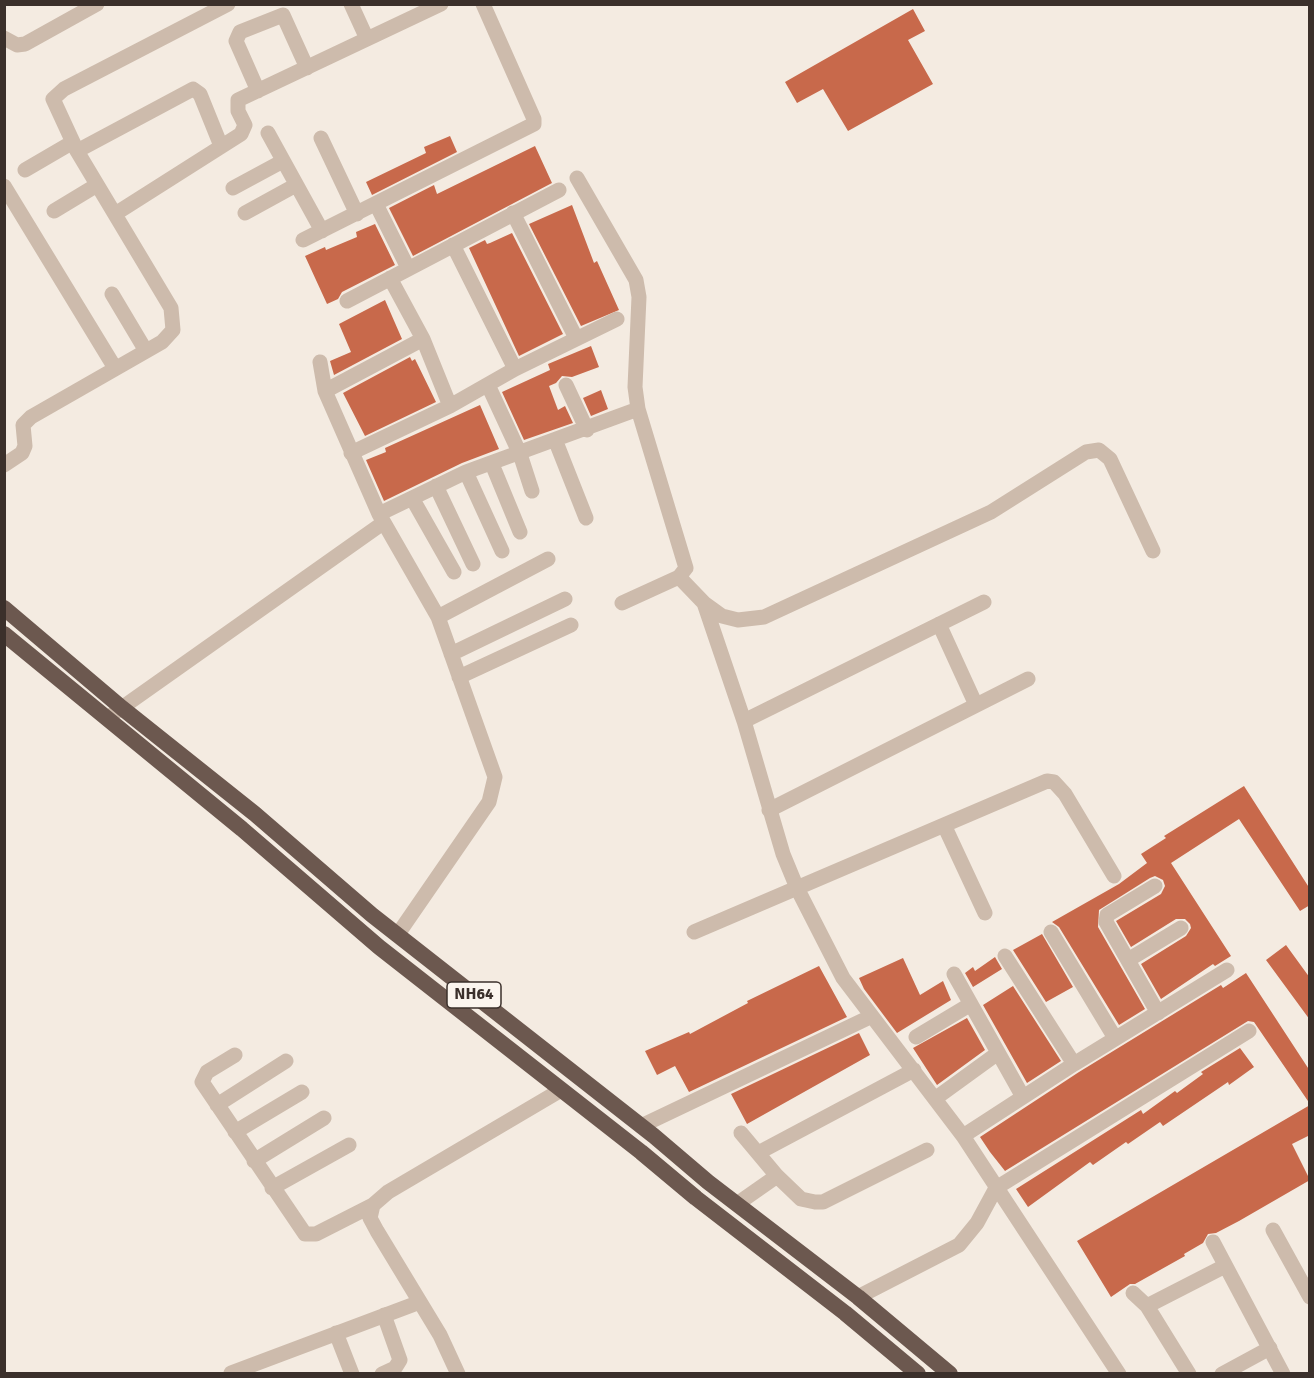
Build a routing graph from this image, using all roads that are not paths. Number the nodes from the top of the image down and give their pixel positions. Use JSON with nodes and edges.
{"nodes":[{"id":1,"x":97,"y":4,"type":"edge"},
{"id":2,"x":228,"y":4,"type":"edge"},
{"id":3,"x":351,"y":4,"type":"edge"},
{"id":4,"x":441,"y":4,"type":"edge"},
{"id":5,"x":483,"y":4,"type":"edge"},
{"id":6,"x":4,"y":38,"type":"edge"},
{"id":7,"x":368,"y":39,"type":"junction"},
{"id":8,"x":307,"y":68,"type":"junction"},
{"id":9,"x":258,"y":92,"type":"junction"},
{"id":10,"x":268,"y":133,"type":"dead end"},
{"id":11,"x":321,"y":138,"type":"dead end"},
{"id":12,"x":221,"y":146,"type":"junction"},
{"id":13,"x":75,"y":147,"type":"junction"},
{"id":14,"x":283,"y":161,"type":"junction"},
{"id":15,"x":25,"y":170,"type":"dead end"},
{"id":16,"x":578,"y":178,"type":"dead end"},
{"id":17,"x":97,"y":185,"type":"junction"},
{"id":18,"x":296,"y":185,"type":"junction"},
{"id":19,"x":4,"y":186,"type":"edge"},
{"id":20,"x":233,"y":188,"type":"dead end"},
{"id":21,"x":559,"y":190,"type":"dead end"},
{"id":22,"x":376,"y":204,"type":"junction"},
{"id":23,"x":54,"y":211,"type":"dead end"},
{"id":24,"x":245,"y":213,"type":"dead end"},
{"id":25,"x":513,"y":213,"type":"junction"},
{"id":26,"x":115,"y":214,"type":"junction"},
{"id":27,"x":357,"y":214,"type":"junction"},
{"id":28,"x":321,"y":231,"type":"junction"},
{"id":29,"x":303,"y":240,"type":"dead end"},
{"id":30,"x":453,"y":245,"type":"junction"},
{"id":31,"x":408,"y":268,"type":"junction"},
{"id":32,"x":390,"y":278,"type":"junction"},
{"id":33,"x":112,"y":294,"type":"dead end"},
{"id":34,"x":346,"y":301,"type":"dead end"},
{"id":35,"x":617,"y":319,"type":"dead end"},
{"id":36,"x":576,"y":338,"type":"junction"},
{"id":37,"x":423,"y":339,"type":"junction"},
{"id":38,"x":146,"y":351,"type":"junction"},
{"id":39,"x":320,"y":362,"type":"dead end"},
{"id":40,"x":115,"y":368,"type":"junction"},
{"id":41,"x":515,"y":369,"type":"junction"},
{"id":42,"x":488,"y":385,"type":"junction"},
{"id":43,"x":566,"y":385,"type":"dead end"},
{"id":44,"x":325,"y":391,"type":"junction"},
{"id":45,"x":450,"y":406,"type":"junction"},
{"id":46,"x":638,"y":409,"type":"junction"},
{"id":47,"x":586,"y":430,"type":"junction"},
{"id":48,"x":556,"y":442,"type":"junction"},
{"id":49,"x":351,"y":453,"type":"junction"},
{"id":50,"x":520,"y":454,"type":"junction"},
{"id":51,"x":492,"y":464,"type":"junction"},
{"id":52,"x":4,"y":465,"type":"edge"},
{"id":53,"x":466,"y":472,"type":"junction"},
{"id":54,"x":436,"y":486,"type":"junction"},
{"id":55,"x":532,"y":491,"type":"dead end"},
{"id":56,"x":412,"y":498,"type":"junction"},
{"id":57,"x":586,"y":518,"type":"dead end"},
{"id":58,"x":381,"y":519,"type":"junction"},
{"id":59,"x":520,"y":532,"type":"dead end"},
{"id":60,"x":502,"y":551,"type":"dead end"},
{"id":61,"x":1153,"y":551,"type":"dead end"},
{"id":62,"x":548,"y":559,"type":"dead end"},
{"id":63,"x":473,"y":564,"type":"dead end"},
{"id":64,"x":454,"y":572,"type":"dead end"},
{"id":65,"x":679,"y":577,"type":"junction"},
{"id":66,"x":565,"y":599,"type":"dead end"},
{"id":67,"x":984,"y":602,"type":"dead end"},
{"id":68,"x":622,"y":603,"type":"dead end"},
{"id":69,"x":704,"y":603,"type":"junction"},
{"id":70,"x":4,"y":608,"type":"edge"},
{"id":71,"x":438,"y":616,"type":"junction"},
{"id":72,"x":939,"y":624,"type":"junction"},
{"id":73,"x":571,"y":625,"type":"dead end"},
{"id":74,"x":4,"y":634,"type":"edge"},
{"id":75,"x":451,"y":654,"type":"junction"},
{"id":76,"x":459,"y":677,"type":"junction"},
{"id":77,"x":1028,"y":679,"type":"dead end"},
{"id":78,"x":976,"y":705,"type":"junction"},
{"id":79,"x":122,"y":708,"type":"junction"},
{"id":80,"x":106,"y":719,"type":"junction"},
{"id":81,"x":744,"y":720,"type":"junction"},
{"id":82,"x":769,"y":810,"type":"junction"},
{"id":83,"x":945,"y":825,"type":"junction"},
{"id":84,"x":1114,"y":876,"type":"dead end"},
{"id":85,"x":1155,"y":886,"type":"dead end"},
{"id":86,"x":797,"y":888,"type":"junction"},
{"id":87,"x":985,"y":913,"type":"dead end"},
{"id":88,"x":1181,"y":928,"type":"dead end"},
{"id":89,"x":694,"y":932,"type":"dead end"},
{"id":90,"x":1051,"y":932,"type":"dead end"},
{"id":91,"x":398,"y":934,"type":"junction"},
{"id":92,"x":1005,"y":956,"type":"dead end"},
{"id":93,"x":1128,"y":960,"type":"junction"},
{"id":94,"x":1227,"y":970,"type":"dead end"},
{"id":95,"x":954,"y":974,"type":"dead end"},
{"id":96,"x":971,"y":1004,"type":"junction"},
{"id":97,"x":1158,"y":1013,"type":"junction"},
{"id":98,"x":870,"y":1017,"type":"junction"},
{"id":99,"x":1249,"y":1031,"type":"dead end"},
{"id":100,"x":916,"y":1037,"type":"dead end"},
{"id":101,"x":1115,"y":1038,"type":"junction"},
{"id":102,"x":999,"y":1053,"type":"junction"},
{"id":103,"x":235,"y":1055,"type":"dead end"},
{"id":104,"x":286,"y":1061,"type":"dead end"},
{"id":105,"x":1074,"y":1064,"type":"junction"},
{"id":106,"x":914,"y":1070,"type":"junction"},
{"id":107,"x":561,"y":1089,"type":"junction"},
{"id":108,"x":302,"y":1092,"type":"dead end"},
{"id":109,"x":1023,"y":1097,"type":"junction"},
{"id":110,"x":936,"y":1098,"type":"junction"},
{"id":111,"x":217,"y":1105,"type":"junction"},
{"id":112,"x":324,"y":1118,"type":"dead end"},
{"id":113,"x":642,"y":1126,"type":"junction"},
{"id":114,"x":235,"y":1132,"type":"junction"},
{"id":115,"x":741,"y":1133,"type":"dead end"},
{"id":116,"x":963,"y":1136,"type":"junction"},
{"id":117,"x":349,"y":1145,"type":"dead end"},
{"id":118,"x":927,"y":1150,"type":"dead end"},
{"id":119,"x":758,"y":1153,"type":"junction"},
{"id":120,"x":254,"y":1161,"type":"junction"},
{"id":121,"x":777,"y":1176,"type":"junction"},
{"id":122,"x":272,"y":1188,"type":"junction"},
{"id":123,"x":996,"y":1188,"type":"junction"},
{"id":124,"x":737,"y":1204,"type":"junction"},
{"id":125,"x":373,"y":1205,"type":"junction"},
{"id":126,"x":1272,"y":1230,"type":"dead end"},
{"id":127,"x":1213,"y":1242,"type":"dead end"},
{"id":128,"x":1225,"y":1266,"type":"junction"},
{"id":129,"x":1133,"y":1293,"type":"dead end"},
{"id":130,"x":858,"y":1297,"type":"junction"},
{"id":131,"x":1310,"y":1297,"type":"edge"},
{"id":132,"x":420,"y":1302,"type":"junction"},
{"id":133,"x":1147,"y":1306,"type":"junction"},
{"id":134,"x":384,"y":1315,"type":"junction"},
{"id":135,"x":336,"y":1333,"type":"junction"},
{"id":136,"x":1270,"y":1348,"type":"junction"},
{"id":137,"x":270,"y":1367,"type":"edge"},
{"id":138,"x":231,"y":1373,"type":"edge"},
{"id":139,"x":352,"y":1374,"type":"edge"},
{"id":140,"x":382,"y":1374,"type":"edge"},
{"id":141,"x":458,"y":1374,"type":"edge"},
{"id":142,"x":918,"y":1374,"type":"edge"},
{"id":143,"x":950,"y":1374,"type":"edge"},
{"id":144,"x":1119,"y":1374,"type":"edge"},
{"id":145,"x":1189,"y":1374,"type":"edge"},
{"id":146,"x":1222,"y":1374,"type":"edge"},
{"id":147,"x":1283,"y":1374,"type":"edge"}],
"edges":[{"from":1,"to":6,"type":"street"},
{"from":2,"to":13,"type":"street"},
{"from":3,"to":7,"type":"street"},
{"from":4,"to":7,"type":"street"},
{"from":5,"to":22,"type":"street"},
{"from":7,"to":8,"type":"street"},
{"from":8,"to":9,"type":"street"},
{"from":8,"to":9,"type":"street"},
{"from":9,"to":12,"type":"street"},
{"from":10,"to":14,"type":"street"},
{"from":11,"to":27,"type":"street"},
{"from":12,"to":13,"type":"street"},
{"from":12,"to":26,"type":"street"},
{"from":13,"to":15,"type":"street"},
{"from":13,"to":17,"type":"street"},
{"from":14,"to":18,"type":"street"},
{"from":14,"to":20,"type":"street"},
{"from":16,"to":46,"type":"street"},
{"from":17,"to":23,"type":"street"},
{"from":17,"to":26,"type":"street"},
{"from":18,"to":24,"type":"street"},
{"from":18,"to":28,"type":"street"},
{"from":19,"to":40,"type":"street"},
{"from":21,"to":25,"type":"street"},
{"from":22,"to":27,"type":"street"},
{"from":22,"to":31,"type":"street"},
{"from":25,"to":30,"type":"street"},
{"from":25,"to":36,"type":"street"},
{"from":26,"to":38,"type":"street"},
{"from":27,"to":28,"type":"street"},
{"from":28,"to":29,"type":"street"},
{"from":30,"to":31,"type":"street"},
{"from":30,"to":41,"type":"street"},
{"from":31,"to":32,"type":"street"},
{"from":32,"to":34,"type":"street"},
{"from":32,"to":37,"type":"street"},
{"from":33,"to":38,"type":"street"},
{"from":35,"to":36,"type":"street"},
{"from":36,"to":41,"type":"street"},
{"from":37,"to":44,"type":"street"},
{"from":37,"to":45,"type":"street"},
{"from":38,"to":40,"type":"street"},
{"from":39,"to":44,"type":"street"},
{"from":40,"to":52,"type":"street"},
{"from":41,"to":42,"type":"street"},
{"from":42,"to":45,"type":"street"},
{"from":42,"to":50,"type":"street"},
{"from":43,"to":47,"type":"street"},
{"from":44,"to":49,"type":"street"},
{"from":45,"to":49,"type":"street"},
{"from":46,"to":47,"type":"street"},
{"from":46,"to":65,"type":"street"},
{"from":47,"to":48,"type":"street"},
{"from":48,"to":50,"type":"street"},
{"from":48,"to":57,"type":"street"},
{"from":49,"to":58,"type":"street"},
{"from":50,"to":51,"type":"street"},
{"from":50,"to":55,"type":"street"},
{"from":51,"to":53,"type":"street"},
{"from":51,"to":59,"type":"street"},
{"from":53,"to":54,"type":"street"},
{"from":53,"to":60,"type":"street"},
{"from":54,"to":56,"type":"street"},
{"from":54,"to":63,"type":"street"},
{"from":56,"to":58,"type":"street"},
{"from":56,"to":64,"type":"street"},
{"from":58,"to":71,"type":"street"},
{"from":58,"to":79,"type":"street"},
{"from":61,"to":69,"type":"street"},
{"from":62,"to":71,"type":"street"},
{"from":65,"to":68,"type":"street"},
{"from":65,"to":69,"type":"street"},
{"from":66,"to":75,"type":"street"},
{"from":67,"to":72,"type":"street"},
{"from":69,"to":81,"type":"street"},
{"from":70,"to":79,"type":"highway","number":"NH64"},
{"from":71,"to":75,"type":"street"},
{"from":72,"to":78,"type":"street"},
{"from":72,"to":81,"type":"street"},
{"from":73,"to":76,"type":"street"},
{"from":74,"to":80,"type":"highway","number":"NH64"},
{"from":75,"to":76,"type":"street"},
{"from":76,"to":91,"type":"street"},
{"from":77,"to":78,"type":"street"},
{"from":78,"to":82,"type":"street"},
{"from":79,"to":80,"type":"street"},
{"from":79,"to":91,"type":"highway","number":"NH64"},
{"from":80,"to":107,"type":"highway","number":"NH64"},
{"from":81,"to":82,"type":"street"},
{"from":82,"to":86,"type":"street"},
{"from":83,"to":84,"type":"street"},
{"from":83,"to":86,"type":"street"},
{"from":83,"to":87,"type":"street"},
{"from":85,"to":93,"type":"street"},
{"from":86,"to":89,"type":"street"},
{"from":86,"to":98,"type":"street"},
{"from":88,"to":93,"type":"street"},
{"from":90,"to":101,"type":"street"},
{"from":91,"to":113,"type":"highway","number":"NH64"},
{"from":92,"to":105,"type":"street"},
{"from":93,"to":97,"type":"street"},
{"from":94,"to":97,"type":"street"},
{"from":95,"to":96,"type":"street"},
{"from":96,"to":100,"type":"street"},
{"from":96,"to":102,"type":"street"},
{"from":97,"to":101,"type":"street"},
{"from":98,"to":106,"type":"street"},
{"from":98,"to":113,"type":"street"},
{"from":99,"to":123,"type":"street"},
{"from":101,"to":105,"type":"street"},
{"from":102,"to":109,"type":"street"},
{"from":102,"to":110,"type":"street"},
{"from":103,"to":111,"type":"street"},
{"from":104,"to":111,"type":"street"},
{"from":105,"to":109,"type":"street"},
{"from":106,"to":110,"type":"street"},
{"from":106,"to":119,"type":"street"},
{"from":107,"to":125,"type":"street"},
{"from":107,"to":142,"type":"highway","number":"NH64"},
{"from":108,"to":114,"type":"street"},
{"from":109,"to":116,"type":"street"},
{"from":110,"to":116,"type":"street"},
{"from":111,"to":114,"type":"street"},
{"from":112,"to":120,"type":"street"},
{"from":113,"to":124,"type":"highway","number":"NH64"},
{"from":114,"to":120,"type":"street"},
{"from":115,"to":119,"type":"street"},
{"from":116,"to":123,"type":"street"},
{"from":117,"to":122,"type":"street"},
{"from":118,"to":121,"type":"street"},
{"from":119,"to":121,"type":"street"},
{"from":120,"to":122,"type":"street"},
{"from":121,"to":124,"type":"street"},
{"from":122,"to":125,"type":"street"},
{"from":123,"to":130,"type":"street"},
{"from":123,"to":144,"type":"street"},
{"from":124,"to":130,"type":"highway","number":"NH64"},
{"from":125,"to":132,"type":"street"},
{"from":126,"to":131,"type":"street"},
{"from":127,"to":128,"type":"street"},
{"from":128,"to":133,"type":"street"},
{"from":128,"to":136,"type":"street"},
{"from":129,"to":133,"type":"street"},
{"from":130,"to":143,"type":"highway","number":"NH64"},
{"from":132,"to":134,"type":"street"},
{"from":132,"to":141,"type":"street"},
{"from":133,"to":145,"type":"street"},
{"from":134,"to":135,"type":"street"},
{"from":134,"to":140,"type":"street"},
{"from":135,"to":137,"type":"street"},
{"from":135,"to":139,"type":"street"},
{"from":136,"to":146,"type":"street"},
{"from":136,"to":147,"type":"street"},
{"from":137,"to":138,"type":"street"}]}
